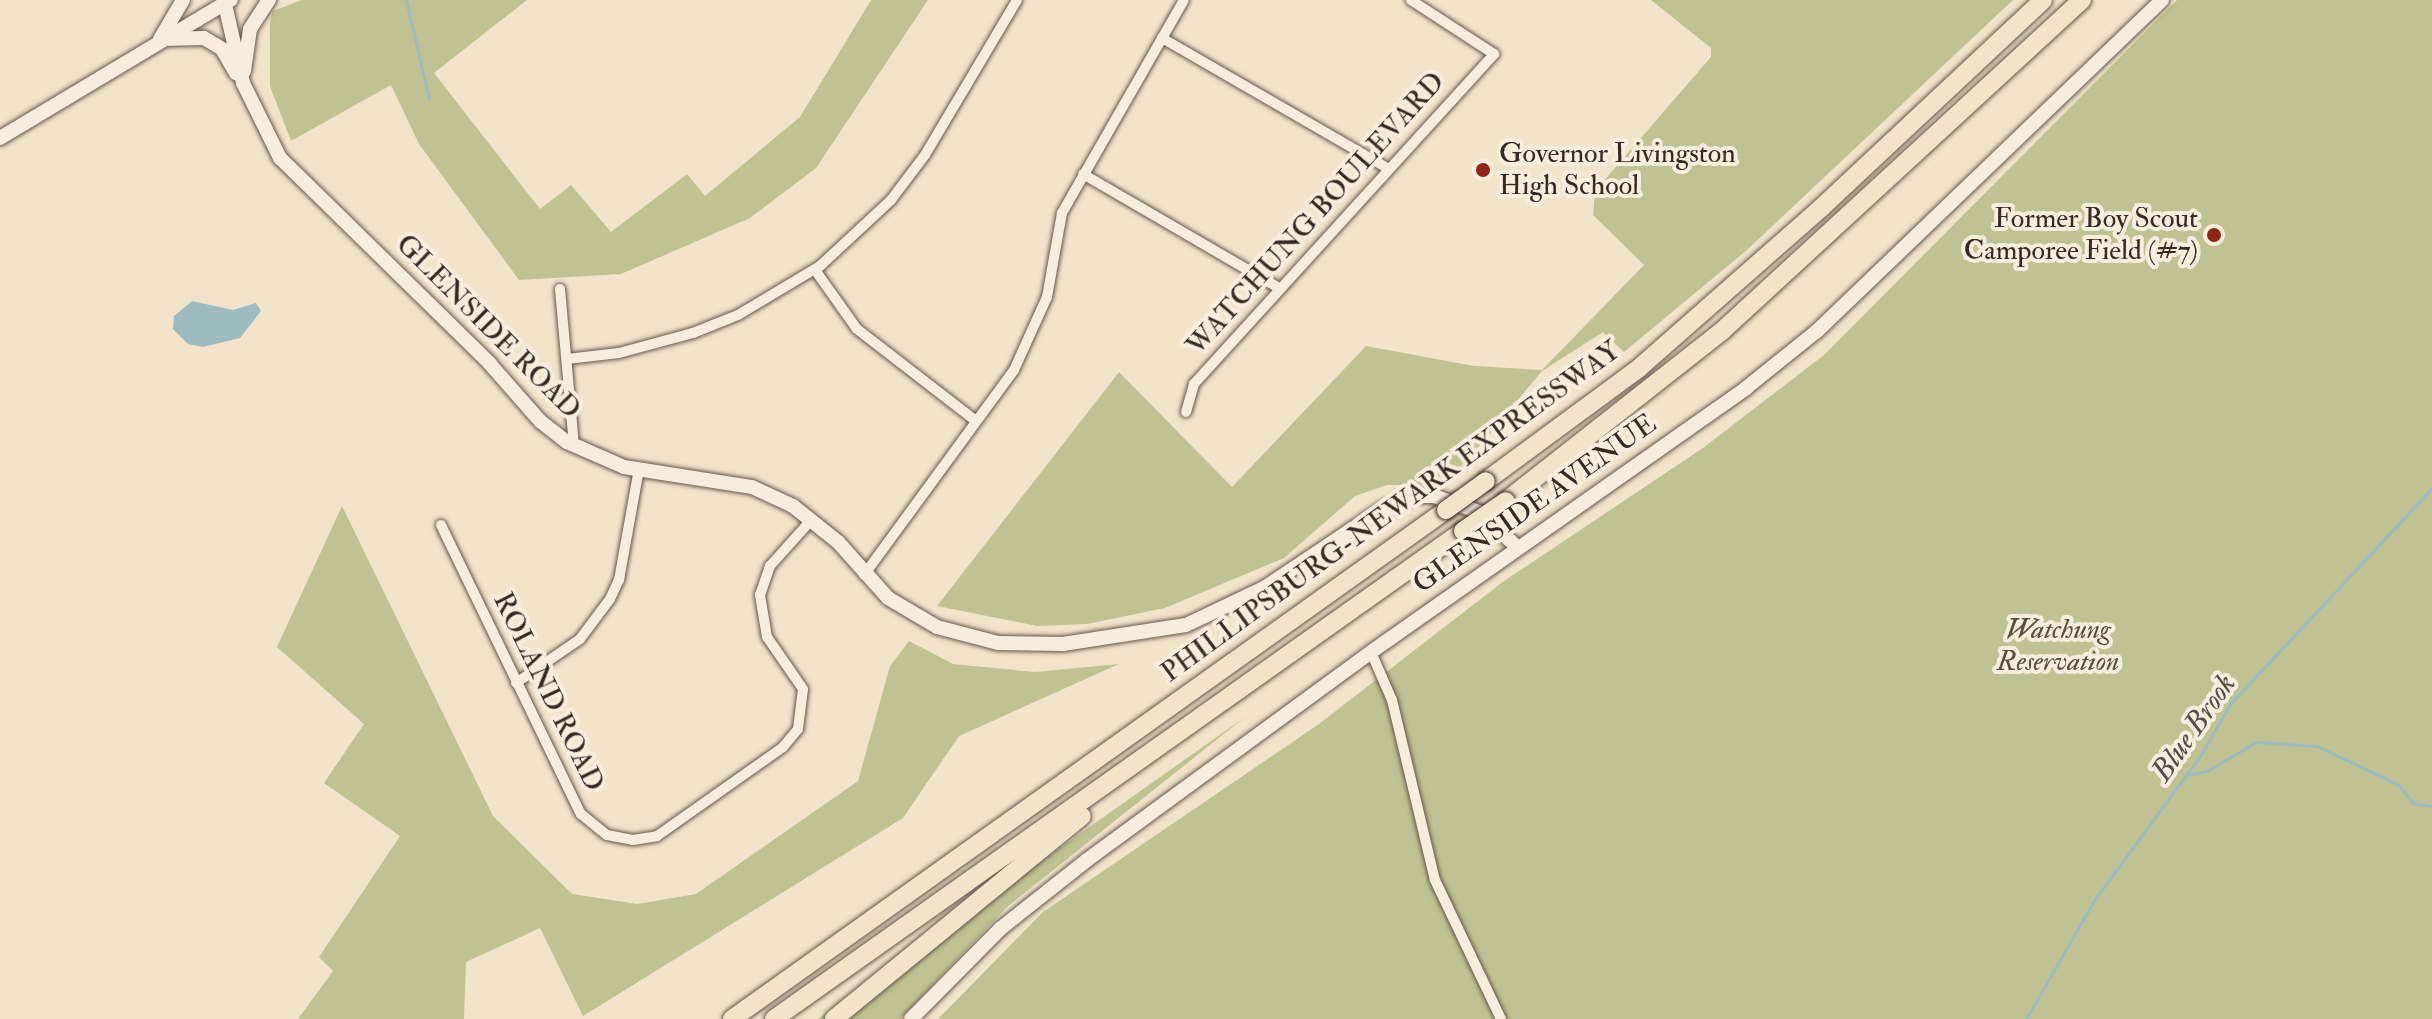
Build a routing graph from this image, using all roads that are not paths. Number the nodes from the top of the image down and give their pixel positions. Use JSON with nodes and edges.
{"nodes":[{"id":1,"x":183,"y":0,"type":"edge"},
{"id":2,"x":269,"y":0,"type":"edge"},
{"id":3,"x":1017,"y":0,"type":"edge"},
{"id":4,"x":1184,"y":0,"type":"edge"},
{"id":5,"x":1411,"y":0,"type":"edge"},
{"id":6,"x":2043,"y":0,"type":"edge"},
{"id":7,"x":2082,"y":0,"type":"edge"},
{"id":8,"x":2162,"y":0,"type":"edge"},
{"id":9,"x":227,"y":1,"type":"edge"},
{"id":10,"x":1162,"y":38,"type":"junction"},
{"id":11,"x":160,"y":39,"type":"junction"},
{"id":12,"x":243,"y":83,"type":"junction"},
{"id":13,"x":0,"y":138,"type":"edge"},
{"id":14,"x":1387,"y":168,"type":"junction"},
{"id":15,"x":1083,"y":174,"type":"junction"},
{"id":16,"x":815,"y":270,"type":"junction"},
{"id":17,"x":1277,"y":287,"type":"junction"},
{"id":18,"x":560,"y":289,"type":"dead end"},
{"id":19,"x":567,"y":359,"type":"junction"},
{"id":20,"x":1186,"y":412,"type":"dead end"},
{"id":21,"x":976,"y":421,"type":"junction"},
{"id":22,"x":574,"y":445,"type":"junction"},
{"id":23,"x":639,"y":469,"type":"junction"},
{"id":24,"x":812,"y":519,"type":"junction"},
{"id":25,"x":441,"y":525,"type":"dead end"},
{"id":26,"x":1518,"y":548,"type":"junction"},
{"id":27,"x":864,"y":575,"type":"junction"},
{"id":28,"x":1371,"y":652,"type":"junction"},
{"id":29,"x":516,"y":683,"type":"junction"},
{"id":30,"x":1180,"y":735,"type":"junction"},
{"id":31,"x":732,"y":1019,"type":"edge"},
{"id":32,"x":774,"y":1019,"type":"edge"},
{"id":33,"x":834,"y":1019,"type":"edge"},
{"id":34,"x":911,"y":1019,"type":"edge"},
{"id":35,"x":1501,"y":1019,"type":"edge"}],
"edges":[{"from":1,"to":11,"type":"main road"},
{"from":2,"to":12,"type":"main road"},
{"from":3,"to":16,"type":"street"},
{"from":4,"to":10,"type":"street"},
{"from":5,"to":14,"type":"street","name":"WATCHUNG BOULEVARD"},
{"from":6,"to":31,"type":"highway","name":"PHILLIPSBURG-NEWARK EXPRESSWAY","bridge":true},
{"from":7,"to":30,"type":"highway","name":"PHILLIPSBURG-NEWARK EXPRESSWAY","bridge":true},
{"from":8,"to":26,"type":"main road","name":"GLENSIDE AVENUE"},
{"from":9,"to":11,"type":"main road"},
{"from":9,"to":12,"type":"main road","name":"GLENSIDE ROAD"},
{"from":10,"to":14,"type":"street"},
{"from":10,"to":15,"type":"street"},
{"from":11,"to":12,"type":"main road"},
{"from":11,"to":13,"type":"main road"},
{"from":12,"to":22,"type":"main road","name":"GLENSIDE ROAD"},
{"from":14,"to":17,"type":"street","name":"WATCHUNG BOULEVARD"},
{"from":15,"to":17,"type":"street"},
{"from":15,"to":21,"type":"street"},
{"from":16,"to":19,"type":"street"},
{"from":16,"to":21,"type":"street"},
{"from":17,"to":20,"type":"street","name":"WATCHUNG BOULEVARD"},
{"from":18,"to":19,"type":"street"},
{"from":19,"to":22,"type":"street"},
{"from":21,"to":27,"type":"street"},
{"from":22,"to":23,"type":"main road","name":"GLENSIDE ROAD"},
{"from":23,"to":24,"type":"main road","name":"GLENSIDE ROAD"},
{"from":23,"to":29,"type":"street"},
{"from":24,"to":27,"type":"main road","name":"GLENSIDE ROAD"},
{"from":24,"to":29,"type":"street","name":"ROLAND ROAD"},
{"from":25,"to":29,"type":"street","name":"ROLAND ROAD"},
{"from":26,"to":27,"type":"main road","name":"GLENSIDE ROAD"},
{"from":26,"to":28,"type":"main road","name":"GLENSIDE AVENUE"},
{"from":28,"to":34,"type":"main road","name":"GLENSIDE AVENUE"},
{"from":28,"to":35,"type":"street"},
{"from":30,"to":32,"type":"highway","name":"PHILLIPSBURG-NEWARK EXPRESSWAY"},
{"from":30,"to":33,"type":"highway"}]}
